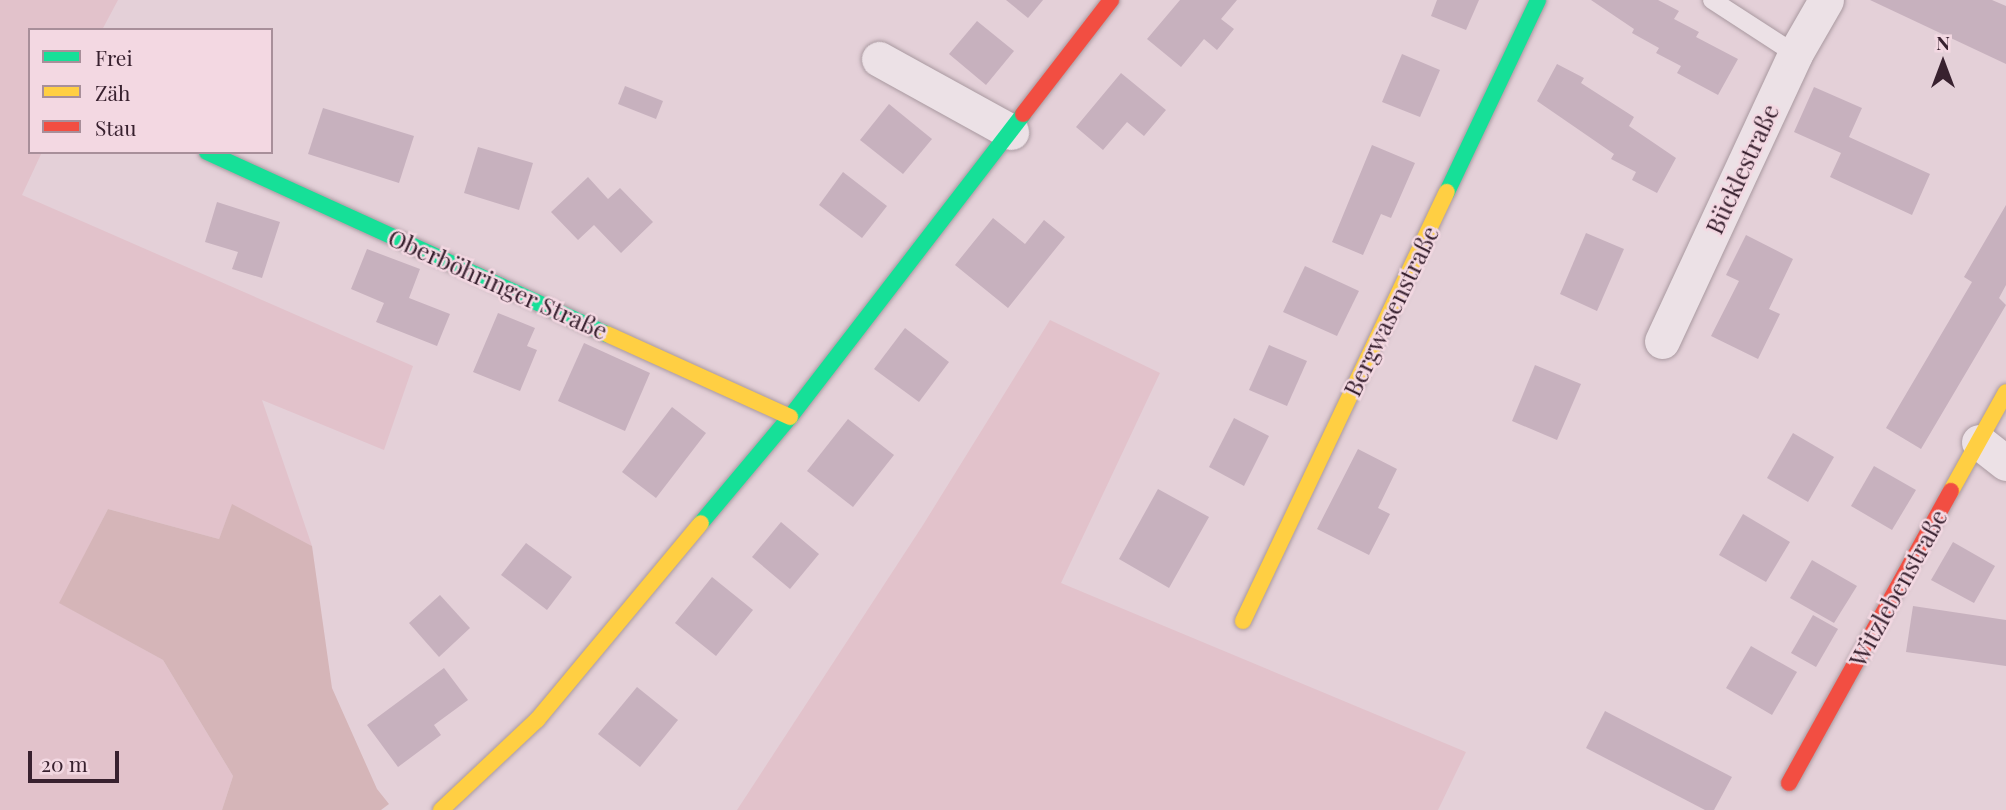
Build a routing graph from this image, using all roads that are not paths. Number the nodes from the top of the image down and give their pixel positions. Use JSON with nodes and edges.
{"nodes":[{"id":1,"x":1111,"y":0,"type":"edge"},
{"id":2,"x":1538,"y":0,"type":"edge"},
{"id":3,"x":1712,"y":0,"type":"edge"},
{"id":4,"x":1826,"y":0,"type":"edge"},
{"id":5,"x":1795,"y":54,"type":"junction"},
{"id":6,"x":879,"y":59,"type":"dead end"},
{"id":7,"x":1011,"y":132,"type":"junction"},
{"id":8,"x":211,"y":154,"type":"edge"},
{"id":9,"x":1662,"y":341,"type":"dead end"},
{"id":10,"x":2006,"y":392,"type":"edge"},
{"id":11,"x":790,"y":416,"type":"junction"},
{"id":12,"x":1979,"y":442,"type":"junction"},
{"id":13,"x":2006,"y":463,"type":"edge"},
{"id":14,"x":1243,"y":621,"type":"dead end"},
{"id":15,"x":1789,"y":783,"type":"dead end"},
{"id":16,"x":441,"y":810,"type":"edge"}],
"edges":[{"from":1,"to":7,"type":"street"},
{"from":2,"to":14,"type":"street","name":"Bergwasenstraße"},
{"from":3,"to":5,"type":"lane"},
{"from":4,"to":5,"type":"street","name":"Bücklestraße"},
{"from":5,"to":9,"type":"street","name":"Bücklestraße"},
{"from":6,"to":7,"type":"street"},
{"from":7,"to":11,"type":"street"},
{"from":8,"to":11,"type":"street","name":"Oberböhringer Straße"},
{"from":10,"to":12,"type":"street","name":"Witzlebenstraße"},
{"from":11,"to":16,"type":"street"},
{"from":12,"to":13,"type":"street"},
{"from":12,"to":15,"type":"street","name":"Witzlebenstraße"}]}
